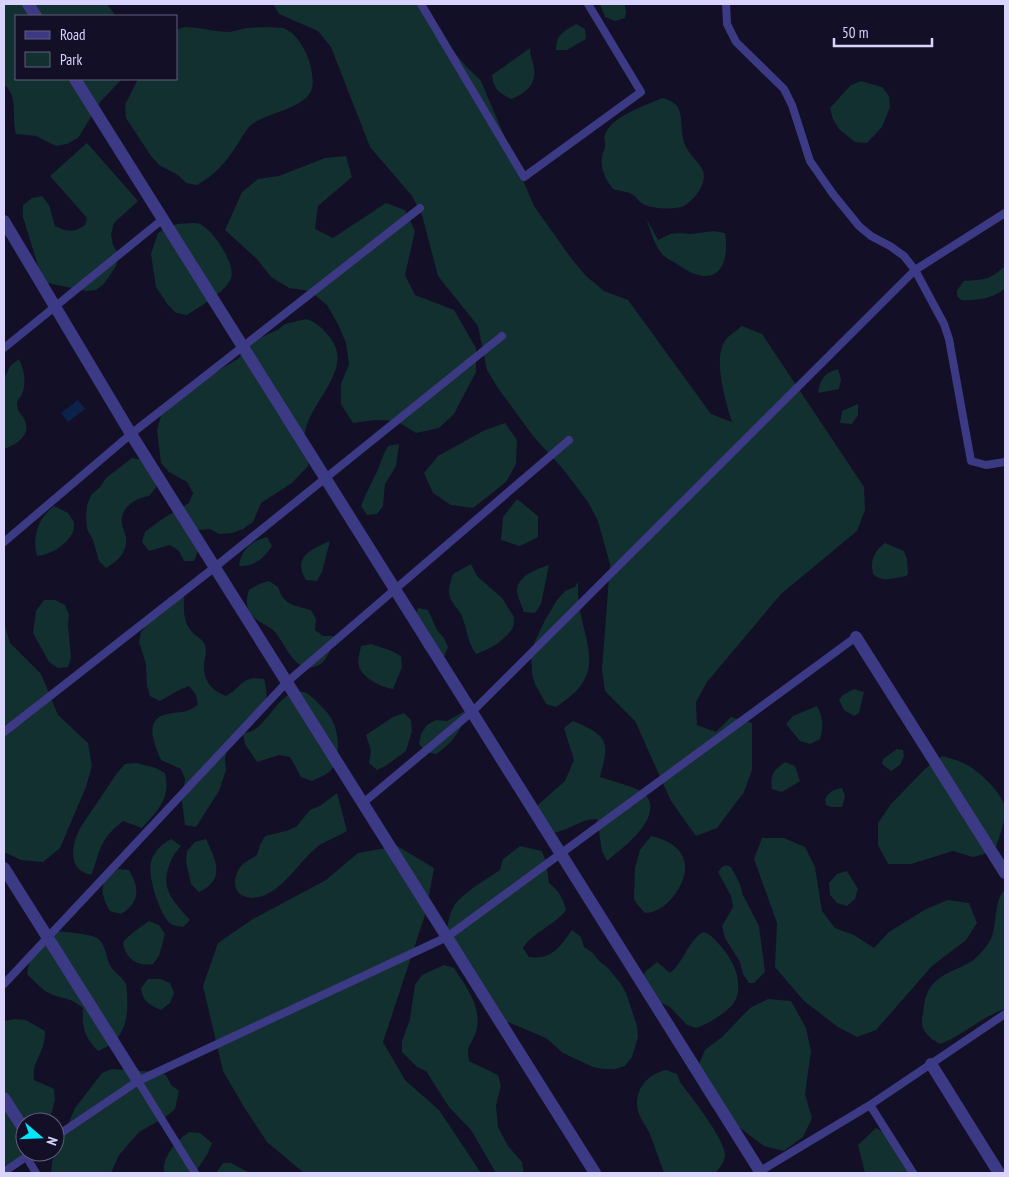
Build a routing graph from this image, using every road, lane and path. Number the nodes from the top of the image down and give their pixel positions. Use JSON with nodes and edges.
{"nodes":[{"id":1,"x":28,"y":4,"type":"edge"},
{"id":2,"x":421,"y":4,"type":"edge"},
{"id":3,"x":588,"y":4,"type":"edge"},
{"id":4,"x":726,"y":4,"type":"edge"},
{"id":5,"x":35,"y":15,"type":"edge"},
{"id":6,"x":76,"y":80,"type":"edge"},
{"id":7,"x":420,"y":208,"type":"dead end"},
{"id":8,"x":1005,"y":213,"type":"edge"},
{"id":9,"x":163,"y":219,"type":"junction"},
{"id":10,"x":4,"y":221,"type":"edge"},
{"id":11,"x":915,"y":270,"type":"junction"},
{"id":12,"x":55,"y":306,"type":"junction"},
{"id":13,"x":502,"y":336,"type":"dead end"},
{"id":14,"x":243,"y":346,"type":"junction"},
{"id":15,"x":4,"y":348,"type":"edge"},
{"id":16,"x":131,"y":434,"type":"junction"},
{"id":17,"x":569,"y":440,"type":"dead end"},
{"id":18,"x":1005,"y":462,"type":"edge"},
{"id":19,"x":325,"y":478,"type":"junction"},
{"id":20,"x":4,"y":542,"type":"edge"},
{"id":21,"x":215,"y":567,"type":"junction"},
{"id":22,"x":395,"y":589,"type":"junction"},
{"id":23,"x":856,"y":637,"type":"joint"},
{"id":24,"x":287,"y":682,"type":"junction"},
{"id":25,"x":472,"y":712,"type":"junction"},
{"id":26,"x":4,"y":732,"type":"edge"},
{"id":27,"x":363,"y":803,"type":"junction"},
{"id":28,"x":560,"y":853,"type":"junction"},
{"id":29,"x":4,"y":868,"type":"edge"},
{"id":30,"x":1005,"y":873,"type":"edge"},
{"id":31,"x":447,"y":937,"type":"junction"},
{"id":32,"x":47,"y":938,"type":"junction"},
{"id":33,"x":4,"y":984,"type":"edge"},
{"id":34,"x":1005,"y":1014,"type":"edge"},
{"id":35,"x":931,"y":1064,"type":"junction"},
{"id":36,"x":138,"y":1081,"type":"junction"},
{"id":37,"x":4,"y":1098,"type":"edge"},
{"id":38,"x":870,"y":1105,"type":"junction"},
{"id":39,"x":15,"y":1116,"type":"edge"},
{"id":40,"x":65,"y":1130,"type":"edge"},
{"id":41,"x":18,"y":1162,"type":"edge"},
{"id":42,"x":4,"y":1172,"type":"edge"},
{"id":43,"x":195,"y":1173,"type":"edge"},
{"id":44,"x":595,"y":1173,"type":"edge"},
{"id":45,"x":759,"y":1173,"type":"edge"},
{"id":46,"x":913,"y":1173,"type":"edge"},
{"id":47,"x":999,"y":1173,"type":"edge"}],
"edges":[{"from":1,"to":5,"type":"street"},
{"from":2,"to":3,"type":"lane"},
{"from":4,"to":11,"type":"lane"},
{"from":6,"to":9,"type":"street"},
{"from":7,"to":14,"type":"lane"},
{"from":8,"to":11,"type":"lane"},
{"from":9,"to":12,"type":"lane"},
{"from":9,"to":14,"type":"street"},
{"from":10,"to":12,"type":"street"},
{"from":11,"to":18,"type":"lane"},
{"from":11,"to":25,"type":"lane"},
{"from":12,"to":15,"type":"lane"},
{"from":12,"to":16,"type":"street"},
{"from":13,"to":19,"type":"lane"},
{"from":14,"to":16,"type":"lane"},
{"from":14,"to":19,"type":"street"},
{"from":16,"to":20,"type":"lane"},
{"from":16,"to":21,"type":"street"},
{"from":17,"to":22,"type":"lane"},
{"from":19,"to":21,"type":"lane"},
{"from":19,"to":22,"type":"street"},
{"from":21,"to":24,"type":"street"},
{"from":21,"to":26,"type":"lane"},
{"from":22,"to":24,"type":"lane"},
{"from":22,"to":25,"type":"street"},
{"from":23,"to":28,"type":"lane"},
{"from":23,"to":30,"type":"street"},
{"from":24,"to":27,"type":"street"},
{"from":24,"to":32,"type":"lane"},
{"from":25,"to":27,"type":"lane"},
{"from":25,"to":28,"type":"street"},
{"from":27,"to":31,"type":"street"},
{"from":28,"to":31,"type":"lane"},
{"from":28,"to":45,"type":"street"},
{"from":29,"to":32,"type":"street"},
{"from":31,"to":36,"type":"lane"},
{"from":31,"to":44,"type":"street"},
{"from":32,"to":33,"type":"lane"},
{"from":32,"to":36,"type":"street"},
{"from":34,"to":35,"type":"lane"},
{"from":35,"to":38,"type":"lane"},
{"from":35,"to":47,"type":"street"},
{"from":36,"to":40,"type":"lane"},
{"from":36,"to":43,"type":"lane"},
{"from":37,"to":39,"type":"street"},
{"from":38,"to":45,"type":"lane"},
{"from":38,"to":46,"type":"lane"},
{"from":41,"to":42,"type":"lane"}]}
